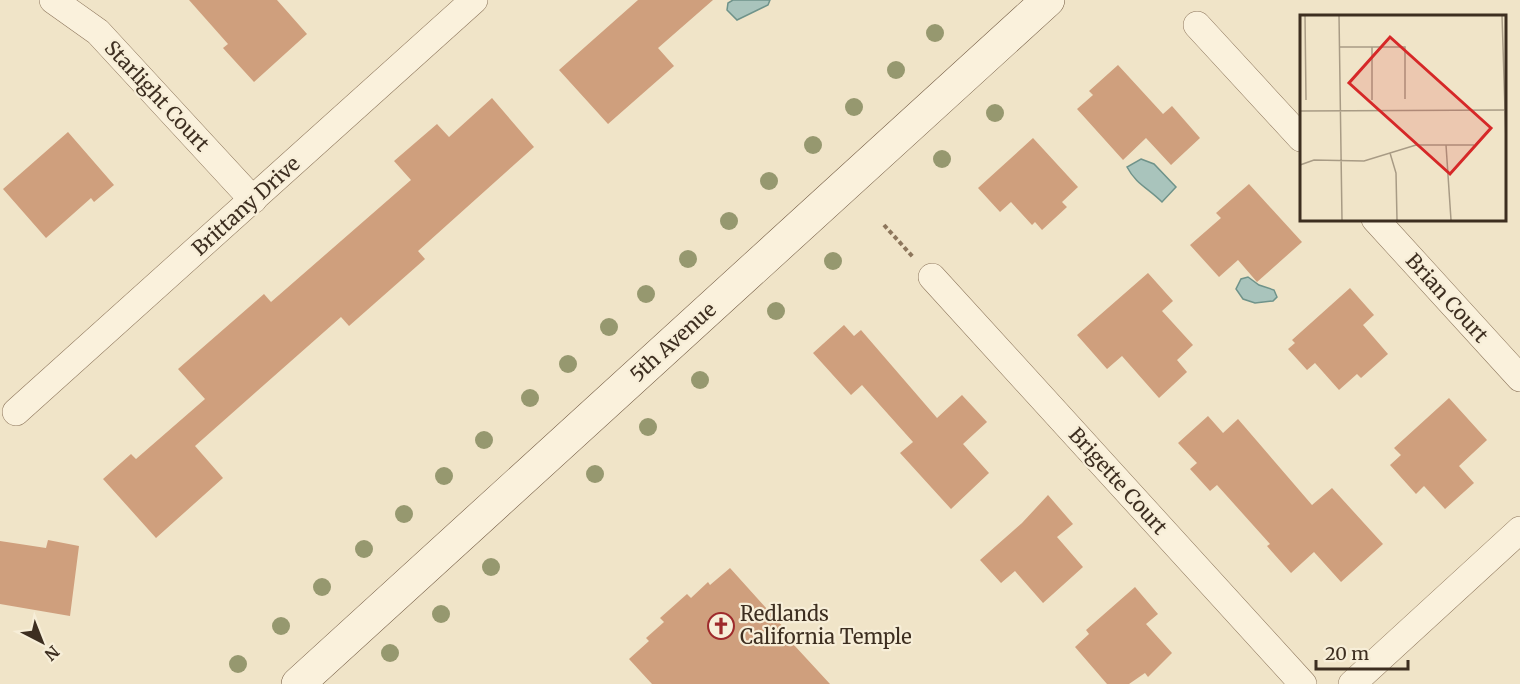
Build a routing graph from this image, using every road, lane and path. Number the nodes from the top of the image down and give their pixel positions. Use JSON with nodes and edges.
{"nodes":[{"id":1,"x":53,"y":0,"type":"edge"},
{"id":2,"x":474,"y":0,"type":"edge"},
{"id":3,"x":1048,"y":0,"type":"edge"},
{"id":4,"x":1197,"y":24,"type":"dead end"},
{"id":5,"x":1300,"y":137,"type":"edge"},
{"id":6,"x":253,"y":200,"type":"junction"},
{"id":7,"x":1376,"y":220,"type":"edge"},
{"id":8,"x":884,"y":225,"type":"dead end"},
{"id":9,"x":932,"y":277,"type":"joint"},
{"id":10,"x":1520,"y":378,"type":"edge"},
{"id":11,"x":16,"y":412,"type":"dead end"},
{"id":12,"x":1520,"y":530,"type":"edge"},
{"id":13,"x":298,"y":684,"type":"edge"},
{"id":14,"x":1303,"y":684,"type":"edge"},
{"id":15,"x":1352,"y":684,"type":"edge"}],
"edges":[{"from":1,"to":6,"type":"street","name":"Starlight Court"},
{"from":2,"to":6,"type":"street","name":"Brittany Drive"},
{"from":3,"to":13,"type":"main road","name":"5th Avenue"},
{"from":4,"to":5,"type":"street"},
{"from":6,"to":11,"type":"street","name":"Brittany Drive"},
{"from":7,"to":10,"type":"street","name":"Brian Court"},
{"from":8,"to":9,"type":"path"},
{"from":9,"to":14,"type":"street","name":"Brigette Court"},
{"from":12,"to":15,"type":"street"}]}
